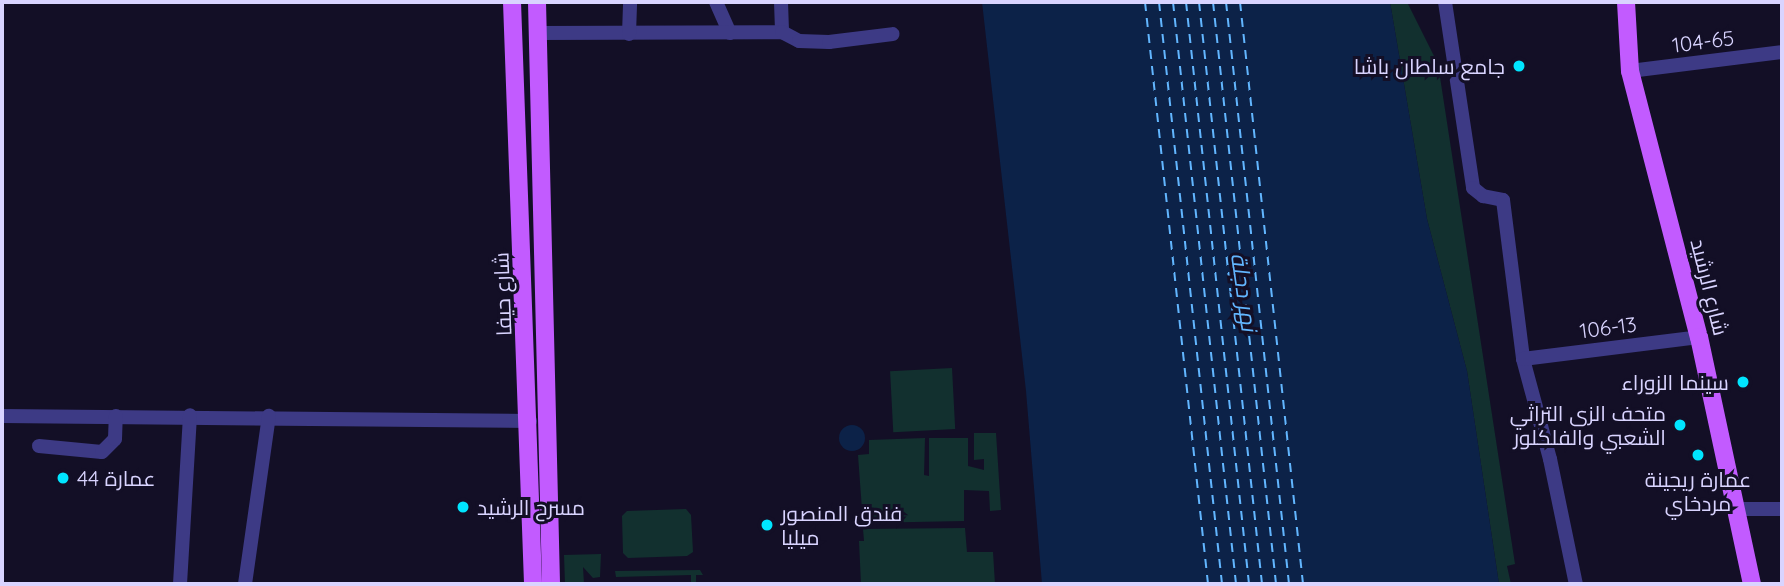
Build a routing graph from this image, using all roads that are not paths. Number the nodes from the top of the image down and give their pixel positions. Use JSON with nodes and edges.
{"nodes":[{"id":1,"x":512,"y":2,"type":"edge"},
{"id":2,"x":537,"y":2,"type":"edge"},
{"id":3,"x":629,"y":2,"type":"edge"},
{"id":4,"x":716,"y":2,"type":"edge"},
{"id":5,"x":781,"y":2,"type":"edge"},
{"id":6,"x":1445,"y":2,"type":"edge"},
{"id":7,"x":1626,"y":2,"type":"edge"},
{"id":8,"x":782,"y":32,"type":"junction"},
{"id":9,"x":538,"y":33,"type":"junction"},
{"id":10,"x":730,"y":33,"type":"junction"},
{"id":11,"x":629,"y":34,"type":"junction"},
{"id":12,"x":893,"y":34,"type":"dead end"},
{"id":13,"x":1782,"y":52,"type":"edge"},
{"id":14,"x":1630,"y":71,"type":"junction"},
{"id":15,"x":1699,"y":337,"type":"junction"},
{"id":16,"x":1523,"y":359,"type":"junction"},
{"id":17,"x":190,"y":415,"type":"junction"},
{"id":18,"x":2,"y":416,"type":"edge"},
{"id":19,"x":116,"y":416,"type":"junction"},
{"id":20,"x":269,"y":416,"type":"junction"},
{"id":21,"x":530,"y":421,"type":"junction"},
{"id":22,"x":39,"y":446,"type":"dead end"},
{"id":23,"x":1738,"y":509,"type":"junction"},
{"id":24,"x":1782,"y":509,"type":"edge"},
{"id":25,"x":180,"y":584,"type":"edge"},
{"id":26,"x":245,"y":584,"type":"edge"},
{"id":27,"x":533,"y":584,"type":"edge"},
{"id":28,"x":551,"y":584,"type":"edge"},
{"id":29,"x":1576,"y":584,"type":"edge"},
{"id":30,"x":1752,"y":584,"type":"edge"}],
"edges":[{"from":1,"to":21,"type":"main road","name":"شارع حيفا"},
{"from":2,"to":9,"type":"main road","name":"شارع حيفا"},
{"from":3,"to":11,"type":"street"},
{"from":4,"to":10,"type":"street"},
{"from":5,"to":8,"type":"street"},
{"from":6,"to":16,"type":"street"},
{"from":7,"to":14,"type":"main road","name":"شارع الرشيد"},
{"from":8,"to":10,"type":"street"},
{"from":8,"to":12,"type":"street"},
{"from":9,"to":11,"type":"street"},
{"from":9,"to":28,"type":"main road","name":"شارع حيفا"},
{"from":10,"to":11,"type":"street"},
{"from":13,"to":14,"type":"street","name":"104-65"},
{"from":14,"to":15,"type":"main road","name":"شارع الرشيد"},
{"from":15,"to":16,"type":"street","name":"106-13"},
{"from":15,"to":23,"type":"main road","name":"شارع الرشيد"},
{"from":16,"to":29,"type":"street"},
{"from":17,"to":19,"type":"street"},
{"from":17,"to":20,"type":"street"},
{"from":17,"to":25,"type":"street"},
{"from":18,"to":19,"type":"street"},
{"from":19,"to":22,"type":"street"},
{"from":20,"to":21,"type":"street"},
{"from":20,"to":26,"type":"street"},
{"from":21,"to":27,"type":"main road","name":"شارع حيفا"},
{"from":23,"to":24,"type":"street"},
{"from":23,"to":30,"type":"main road","name":"شارع الرشيد"}]}
